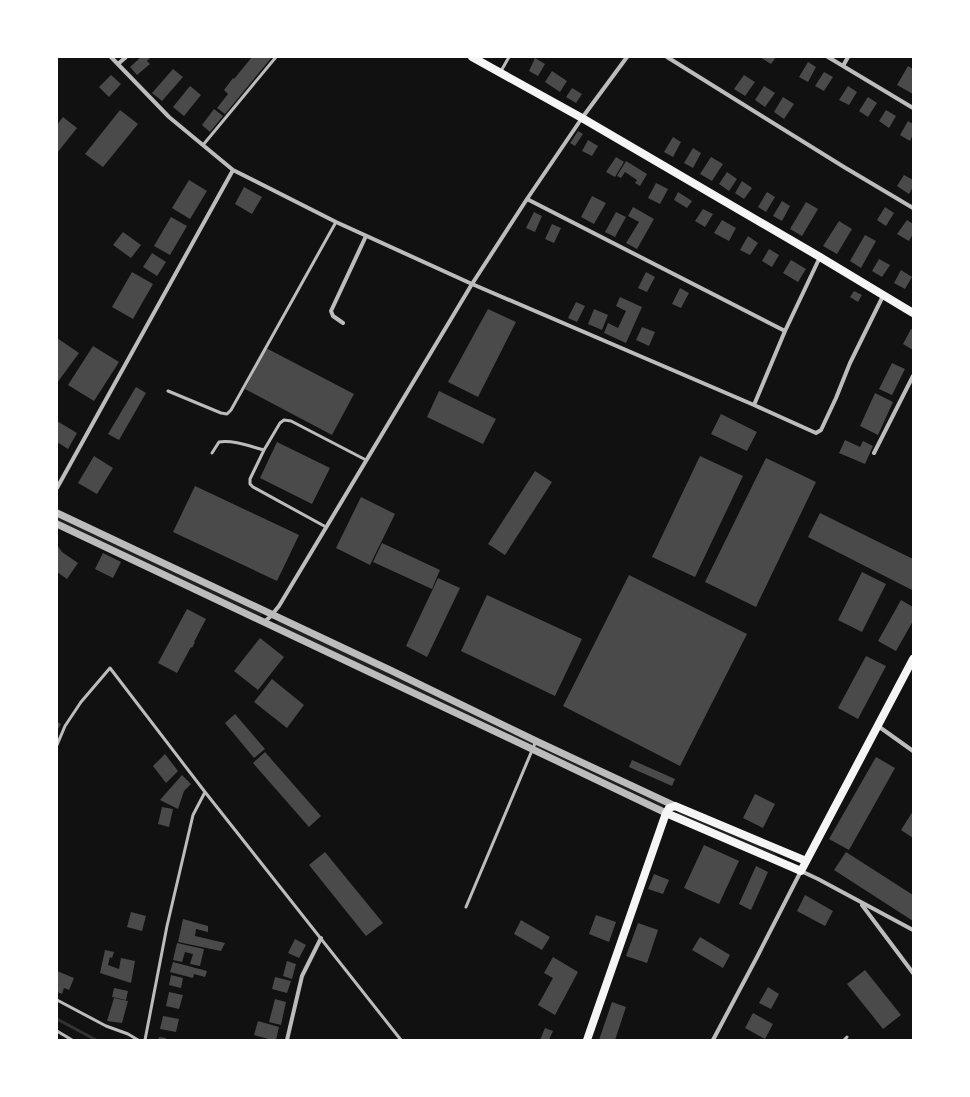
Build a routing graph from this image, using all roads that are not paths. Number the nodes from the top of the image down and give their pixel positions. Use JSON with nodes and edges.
{"nodes":[{"id":1,"x":111,"y":57,"type":"edge"},
{"id":2,"x":126,"y":57,"type":"edge"},
{"id":3,"x":276,"y":57,"type":"edge"},
{"id":4,"x":472,"y":57,"type":"edge"},
{"id":5,"x":509,"y":57,"type":"edge"},
{"id":6,"x":627,"y":57,"type":"edge"},
{"id":7,"x":667,"y":57,"type":"edge"},
{"id":8,"x":828,"y":57,"type":"edge"},
{"id":9,"x":848,"y":57,"type":"edge"},
{"id":10,"x":118,"y":64,"type":"junction"},
{"id":11,"x":843,"y":66,"type":"junction"},
{"id":12,"x":500,"y":73,"type":"junction"},
{"id":13,"x":913,"y":108,"type":"edge"},
{"id":14,"x":582,"y":118,"type":"junction"},
{"id":15,"x":203,"y":145,"type":"junction"},
{"id":16,"x":233,"y":170,"type":"junction"},
{"id":17,"x":527,"y":199,"type":"junction"},
{"id":18,"x":913,"y":208,"type":"edge"},
{"id":19,"x":336,"y":222,"type":"junction"},
{"id":20,"x":366,"y":236,"type":"junction"},
{"id":21,"x":820,"y":257,"type":"junction"},
{"id":22,"x":472,"y":284,"type":"junction"},
{"id":23,"x":883,"y":296,"type":"junction"},
{"id":24,"x":913,"y":313,"type":"edge"},
{"id":25,"x":343,"y":323,"type":"dead end"},
{"id":26,"x":785,"y":331,"type":"junction"},
{"id":27,"x":913,"y":376,"type":"edge"},
{"id":28,"x":168,"y":391,"type":"dead end"},
{"id":29,"x":754,"y":405,"type":"junction"},
{"id":30,"x":264,"y":450,"type":"junction"},
{"id":31,"x":212,"y":453,"type":"dead end"},
{"id":32,"x":874,"y":453,"type":"dead end"},
{"id":33,"x":366,"y":460,"type":"junction"},
{"id":34,"x":57,"y":488,"type":"edge"},
{"id":35,"x":58,"y":514,"type":"edge"},
{"id":36,"x":57,"y":524,"type":"edge"},
{"id":37,"x":326,"y":527,"type":"junction"},
{"id":38,"x":279,"y":606,"type":"junction"},
{"id":39,"x":263,"y":610,"type":"junction"},
{"id":40,"x":279,"y":618,"type":"junction"},
{"id":41,"x":261,"y":621,"type":"junction"},
{"id":42,"x":276,"y":628,"type":"junction"},
{"id":43,"x":913,"y":659,"type":"edge"},
{"id":44,"x":878,"y":726,"type":"junction"},
{"id":45,"x":536,"y":741,"type":"junction"},
{"id":46,"x":57,"y":745,"type":"edge"},
{"id":47,"x":532,"y":749,"type":"junction"},
{"id":48,"x":913,"y":751,"type":"edge"},
{"id":49,"x":205,"y":792,"type":"junction"},
{"id":50,"x":675,"y":806,"type":"junction"},
{"id":51,"x":666,"y":813,"type":"junction"},
{"id":52,"x":806,"y":861,"type":"junction"},
{"id":53,"x":801,"y":871,"type":"junction"},
{"id":54,"x":861,"y":903,"type":"junction"},
{"id":55,"x":466,"y":907,"type":"dead end"},
{"id":56,"x":913,"y":930,"type":"edge"},
{"id":57,"x":321,"y":938,"type":"junction"},
{"id":58,"x":913,"y":973,"type":"edge"},
{"id":59,"x":57,"y":1000,"type":"edge"},
{"id":60,"x":57,"y":1031,"type":"edge"},
{"id":61,"x":72,"y":1040,"type":"edge"},
{"id":62,"x":138,"y":1040,"type":"edge"},
{"id":63,"x":145,"y":1040,"type":"edge"},
{"id":64,"x":287,"y":1040,"type":"edge"},
{"id":65,"x":401,"y":1040,"type":"edge"},
{"id":66,"x":587,"y":1040,"type":"edge"},
{"id":67,"x":713,"y":1040,"type":"edge"}],
"edges":[{"from":1,"to":10,"type":"street"},
{"from":2,"to":10,"type":"street"},
{"from":3,"to":15,"type":"lane"},
{"from":4,"to":12,"type":"main road"},
{"from":5,"to":12,"type":"lane"},
{"from":6,"to":14,"type":"street"},
{"from":7,"to":18,"type":"street"},
{"from":8,"to":11,"type":"street"},
{"from":9,"to":11,"type":"street"},
{"from":10,"to":15,"type":"street"},
{"from":11,"to":13,"type":"street"},
{"from":12,"to":14,"type":"main road"},
{"from":14,"to":17,"type":"street"},
{"from":14,"to":21,"type":"main road"},
{"from":15,"to":16,"type":"street"},
{"from":16,"to":19,"type":"street"},
{"from":16,"to":34,"type":"street"},
{"from":17,"to":22,"type":"street"},
{"from":17,"to":26,"type":"street"},
{"from":19,"to":20,"type":"street"},
{"from":19,"to":28,"type":"lane"},
{"from":20,"to":22,"type":"street"},
{"from":20,"to":25,"type":"street"},
{"from":21,"to":23,"type":"main road"},
{"from":21,"to":26,"type":"street"},
{"from":22,"to":29,"type":"street"},
{"from":22,"to":33,"type":"street"},
{"from":23,"to":24,"type":"main road"},
{"from":23,"to":29,"type":"street"},
{"from":26,"to":29,"type":"street"},
{"from":27,"to":32,"type":"street"},
{"from":30,"to":31,"type":"lane"},
{"from":30,"to":33,"type":"lane"},
{"from":30,"to":37,"type":"lane"},
{"from":33,"to":37,"type":"street"},
{"from":35,"to":39,"type":"street"},
{"from":36,"to":41,"type":"street"},
{"from":37,"to":38,"type":"street"},
{"from":38,"to":40,"type":"street"},
{"from":38,"to":40,"type":"street"},
{"from":39,"to":40,"type":"street"},
{"from":39,"to":41,"type":"street"},
{"from":40,"to":41,"type":"street"},
{"from":40,"to":42,"type":"street"},
{"from":40,"to":45,"type":"street"},
{"from":41,"to":42,"type":"street"},
{"from":42,"to":47,"type":"street"},
{"from":43,"to":44,"type":"main road"},
{"from":44,"to":48,"type":"street"},
{"from":44,"to":52,"type":"main road"},
{"from":45,"to":47,"type":"lane"},
{"from":45,"to":50,"type":"street"},
{"from":46,"to":49,"type":"lane"},
{"from":47,"to":51,"type":"street"},
{"from":47,"to":55,"type":"lane"},
{"from":49,"to":57,"type":"lane"},
{"from":49,"to":63,"type":"lane"},
{"from":50,"to":51,"type":"main road"},
{"from":50,"to":52,"type":"main road"},
{"from":51,"to":53,"type":"main road"},
{"from":51,"to":66,"type":"main road"},
{"from":52,"to":53,"type":"main road"},
{"from":53,"to":54,"type":"street"},
{"from":53,"to":67,"type":"street"},
{"from":54,"to":56,"type":"street"},
{"from":54,"to":58,"type":"street"},
{"from":57,"to":64,"type":"street"},
{"from":57,"to":65,"type":"lane"},
{"from":59,"to":62,"type":"lane"},
{"from":60,"to":61,"type":"lane"}]}
